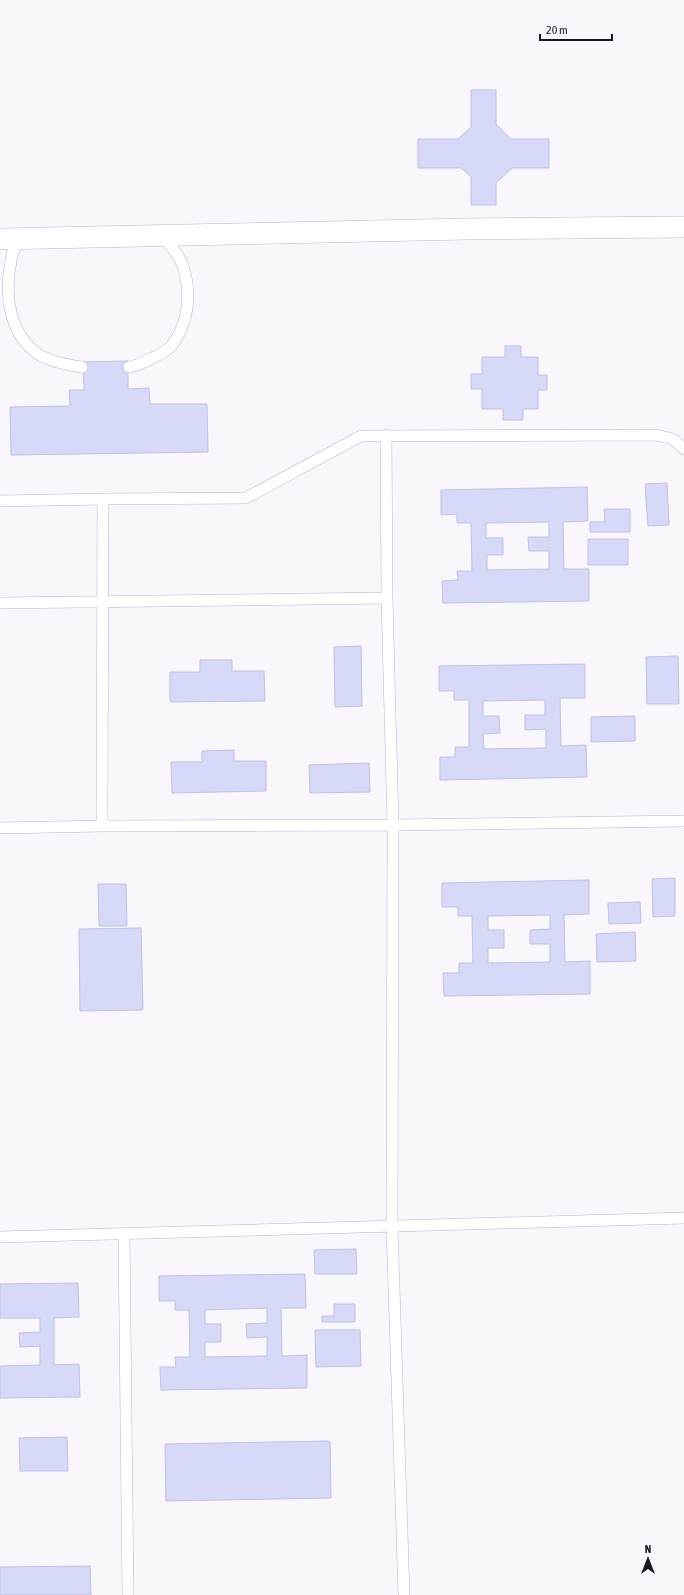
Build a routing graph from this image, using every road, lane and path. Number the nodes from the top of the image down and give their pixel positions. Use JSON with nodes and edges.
{"nodes":[{"id":1,"x":684,"y":227,"type":"edge"},
{"id":2,"x":162,"y":236,"type":"junction"},
{"id":3,"x":22,"y":238,"type":"junction"},
{"id":4,"x":0,"y":239,"type":"edge"},
{"id":5,"x":82,"y":367,"type":"dead end"},
{"id":6,"x":130,"y":367,"type":"dead end"},
{"id":7,"x":386,"y":436,"type":"junction"},
{"id":8,"x":684,"y":449,"type":"edge"},
{"id":9,"x":103,"y":499,"type":"junction"},
{"id":10,"x":0,"y":501,"type":"edge"},
{"id":11,"x":387,"y":598,"type":"junction"},
{"id":12,"x":103,"y":602,"type":"junction"},
{"id":13,"x":0,"y":603,"type":"edge"},
{"id":14,"x":684,"y":821,"type":"edge"},
{"id":15,"x":393,"y":825,"type":"junction"},
{"id":16,"x":102,"y":826,"type":"junction"},
{"id":17,"x":0,"y":828,"type":"edge"},
{"id":18,"x":684,"y":1218,"type":"edge"},
{"id":19,"x":392,"y":1227,"type":"junction"},
{"id":20,"x":124,"y":1234,"type":"junction"},
{"id":21,"x":0,"y":1237,"type":"edge"},
{"id":22,"x":128,"y":1595,"type":"edge"},
{"id":23,"x":404,"y":1595,"type":"edge"}],
"edges":[{"from":1,"to":2,"type":"street"},
{"from":2,"to":3,"type":"street"},
{"from":2,"to":6,"type":"lane"},
{"from":3,"to":4,"type":"street"},
{"from":3,"to":5,"type":"lane"},
{"from":7,"to":8,"type":"lane"},
{"from":7,"to":9,"type":"lane"},
{"from":7,"to":11,"type":"lane"},
{"from":9,"to":10,"type":"lane"},
{"from":9,"to":12,"type":"lane"},
{"from":11,"to":12,"type":"lane"},
{"from":11,"to":15,"type":"lane"},
{"from":12,"to":13,"type":"lane"},
{"from":12,"to":16,"type":"lane"},
{"from":14,"to":15,"type":"lane"},
{"from":15,"to":16,"type":"lane"},
{"from":15,"to":19,"type":"lane"},
{"from":16,"to":17,"type":"lane"},
{"from":18,"to":19,"type":"lane"},
{"from":19,"to":20,"type":"lane"},
{"from":19,"to":23,"type":"lane"},
{"from":20,"to":21,"type":"lane"},
{"from":20,"to":22,"type":"lane"}]}
